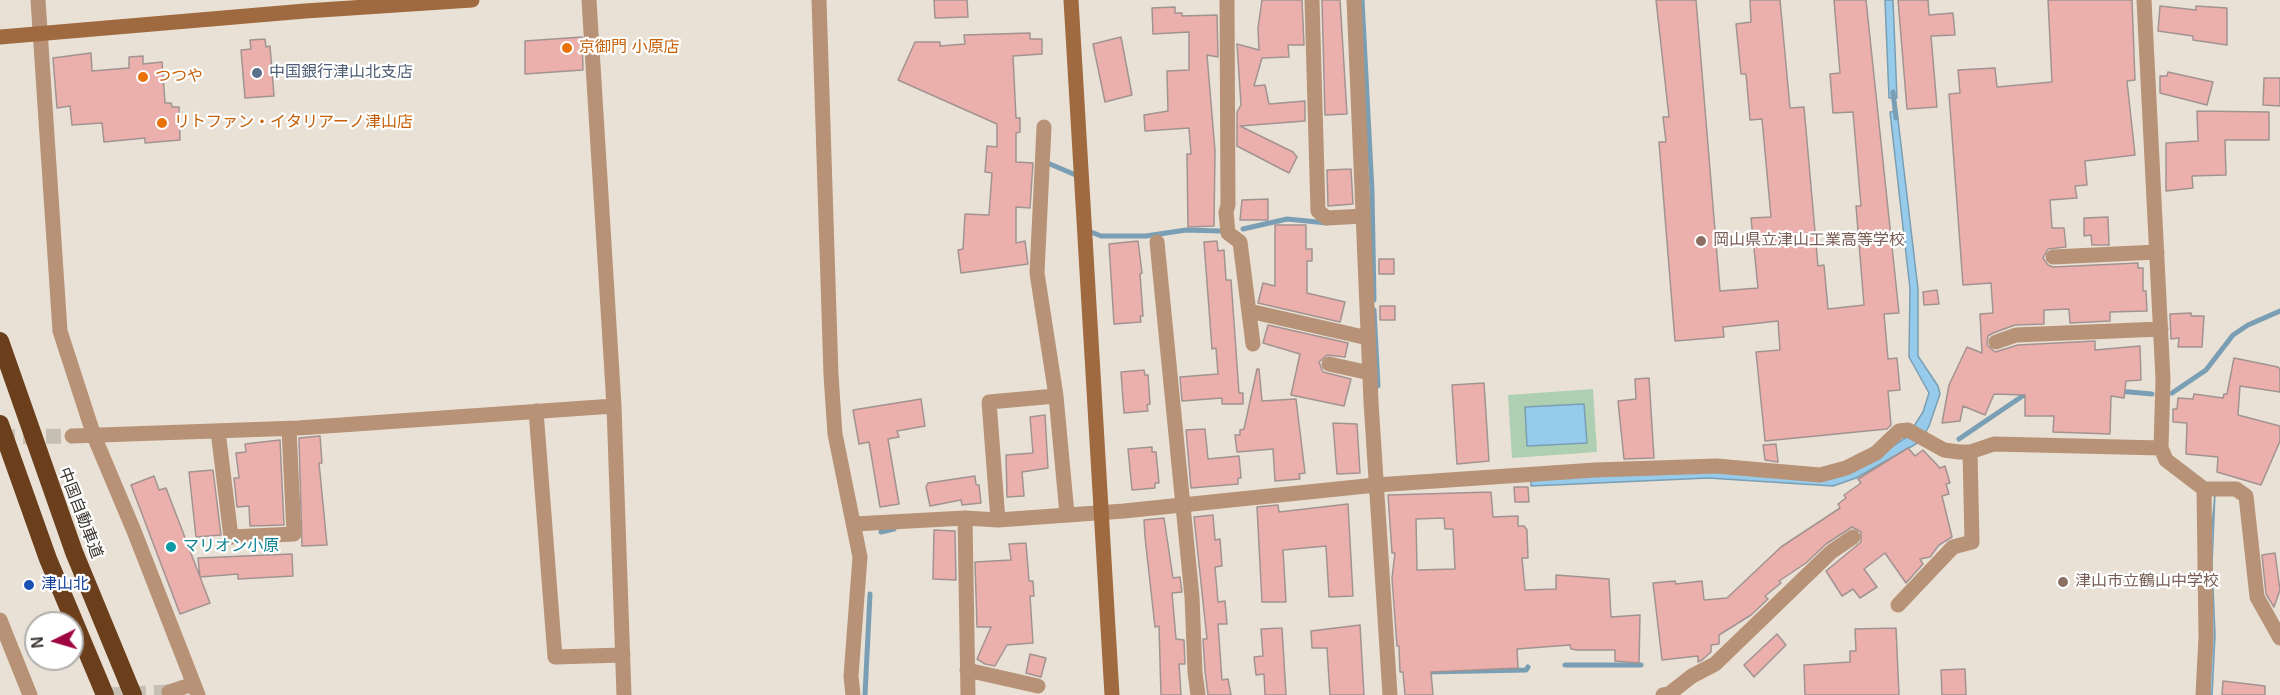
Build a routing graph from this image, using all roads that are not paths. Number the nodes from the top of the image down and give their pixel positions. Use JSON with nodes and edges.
{"nodes":[{"id":1,"x":38,"y":0,"type":"edge"},
{"id":2,"x":472,"y":0,"type":"edge"},
{"id":3,"x":589,"y":0,"type":"edge"},
{"id":4,"x":819,"y":0,"type":"edge"},
{"id":5,"x":1071,"y":0,"type":"edge"},
{"id":6,"x":1227,"y":0,"type":"edge"},
{"id":7,"x":1312,"y":0,"type":"edge"},
{"id":8,"x":1354,"y":0,"type":"edge"},
{"id":9,"x":2144,"y":0,"type":"edge"},
{"id":10,"x":305,"y":5,"type":"edge"},
{"id":11,"x":40,"y":33,"type":"junction"},
{"id":12,"x":0,"y":37,"type":"edge"},
{"id":13,"x":1044,"y":127,"type":"dead end"},
{"id":14,"x":1363,"y":216,"type":"junction"},
{"id":15,"x":1157,"y":242,"type":"dead end"},
{"id":16,"x":2157,"y":252,"type":"junction"},
{"id":17,"x":2053,"y":257,"type":"dead end"},
{"id":18,"x":1249,"y":311,"type":"junction"},
{"id":19,"x":2161,"y":329,"type":"junction"},
{"id":20,"x":1368,"y":338,"type":"junction"},
{"id":21,"x":0,"y":341,"type":"edge"},
{"id":22,"x":1996,"y":342,"type":"dead end"},
{"id":23,"x":1252,"y":344,"type":"dead end"},
{"id":24,"x":1329,"y":364,"type":"dead end"},
{"id":25,"x":1370,"y":373,"type":"junction"},
{"id":26,"x":1056,"y":396,"type":"junction"},
{"id":27,"x":614,"y":406,"type":"junction"},
{"id":28,"x":536,"y":411,"type":"junction"},
{"id":29,"x":0,"y":424,"type":"edge"},
{"id":30,"x":289,"y":429,"type":"junction"},
{"id":31,"x":218,"y":431,"type":"junction"},
{"id":32,"x":72,"y":436,"type":"tunnel mouth"},
{"id":33,"x":94,"y":436,"type":"junction"},
{"id":34,"x":2161,"y":448,"type":"junction"},
{"id":35,"x":1970,"y":452,"type":"junction"},
{"id":36,"x":1376,"y":485,"type":"junction"},
{"id":37,"x":2204,"y":489,"type":"junction"},
{"id":38,"x":1183,"y":505,"type":"junction"},
{"id":39,"x":1100,"y":512,"type":"junction"},
{"id":40,"x":1067,"y":514,"type":"junction"},
{"id":41,"x":965,"y":518,"type":"junction"},
{"id":42,"x":998,"y":520,"type":"junction"},
{"id":43,"x":854,"y":524,"type":"junction"},
{"id":44,"x":1853,"y":537,"type":"dead end"},
{"id":45,"x":1898,"y":604,"type":"dead end"},
{"id":46,"x":0,"y":620,"type":"edge"},
{"id":47,"x":2280,"y":638,"type":"edge"},
{"id":48,"x":623,"y":655,"type":"junction"},
{"id":49,"x":967,"y":670,"type":"junction"},
{"id":50,"x":1038,"y":686,"type":"dead end"},
{"id":51,"x":196,"y":689,"type":"edge"},
{"id":52,"x":169,"y":692,"type":"dead end"},
{"id":53,"x":30,"y":695,"type":"edge"},
{"id":54,"x":105,"y":695,"type":"edge"},
{"id":55,"x":133,"y":695,"type":"edge"},
{"id":56,"x":624,"y":695,"type":"edge"},
{"id":57,"x":853,"y":695,"type":"edge"},
{"id":58,"x":968,"y":695,"type":"edge"},
{"id":59,"x":1112,"y":695,"type":"edge"},
{"id":60,"x":1198,"y":695,"type":"edge"},
{"id":61,"x":1390,"y":695,"type":"edge"},
{"id":62,"x":1667,"y":695,"type":"edge"},
{"id":63,"x":2203,"y":695,"type":"edge"}],
"edges":[{"from":1,"to":11,"type":"street"},
{"from":2,"to":10,"type":"street"},
{"from":3,"to":27,"type":"street"},
{"from":4,"to":43,"type":"street"},
{"from":5,"to":39,"type":"street"},
{"from":6,"to":18,"type":"street"},
{"from":7,"to":14,"type":"street"},
{"from":8,"to":14,"type":"street"},
{"from":9,"to":16,"type":"street"},
{"from":10,"to":11,"type":"street"},
{"from":11,"to":12,"type":"street"},
{"from":11,"to":33,"type":"street"},
{"from":13,"to":26,"type":"street"},
{"from":14,"to":20,"type":"street"},
{"from":15,"to":38,"type":"street"},
{"from":16,"to":17,"type":"street"},
{"from":16,"to":19,"type":"street"},
{"from":18,"to":20,"type":"street"},
{"from":18,"to":23,"type":"street"},
{"from":19,"to":22,"type":"street"},
{"from":19,"to":34,"type":"street"},
{"from":20,"to":25,"type":"street"},
{"from":21,"to":55,"type":"highway","name":"中国自動車道"},
{"from":24,"to":25,"type":"street"},
{"from":25,"to":36,"type":"street"},
{"from":26,"to":40,"type":"street"},
{"from":26,"to":42,"type":"street"},
{"from":27,"to":28,"type":"street"},
{"from":27,"to":48,"type":"street"},
{"from":28,"to":30,"type":"street"},
{"from":28,"to":48,"type":"street"},
{"from":29,"to":54,"type":"highway"},
{"from":30,"to":31,"type":"street"},
{"from":30,"to":31,"type":"street"},
{"from":31,"to":33,"type":"street"},
{"from":32,"to":33,"type":"street"},
{"from":33,"to":51,"type":"street"},
{"from":34,"to":35,"type":"street"},
{"from":34,"to":37,"type":"street"},
{"from":35,"to":36,"type":"street"},
{"from":35,"to":45,"type":"street"},
{"from":36,"to":38,"type":"street"},
{"from":36,"to":61,"type":"street"},
{"from":37,"to":47,"type":"street"},
{"from":37,"to":63,"type":"street"},
{"from":38,"to":39,"type":"street"},
{"from":38,"to":60,"type":"street"},
{"from":39,"to":40,"type":"street"},
{"from":39,"to":59,"type":"street"},
{"from":40,"to":42,"type":"street"},
{"from":41,"to":42,"type":"street"},
{"from":41,"to":43,"type":"street"},
{"from":41,"to":49,"type":"street"},
{"from":43,"to":57,"type":"street"},
{"from":44,"to":62,"type":"street"},
{"from":46,"to":53,"type":"street"},
{"from":48,"to":56,"type":"street"},
{"from":49,"to":50,"type":"street"},
{"from":49,"to":58,"type":"street"},
{"from":51,"to":52,"type":"street"}]}
